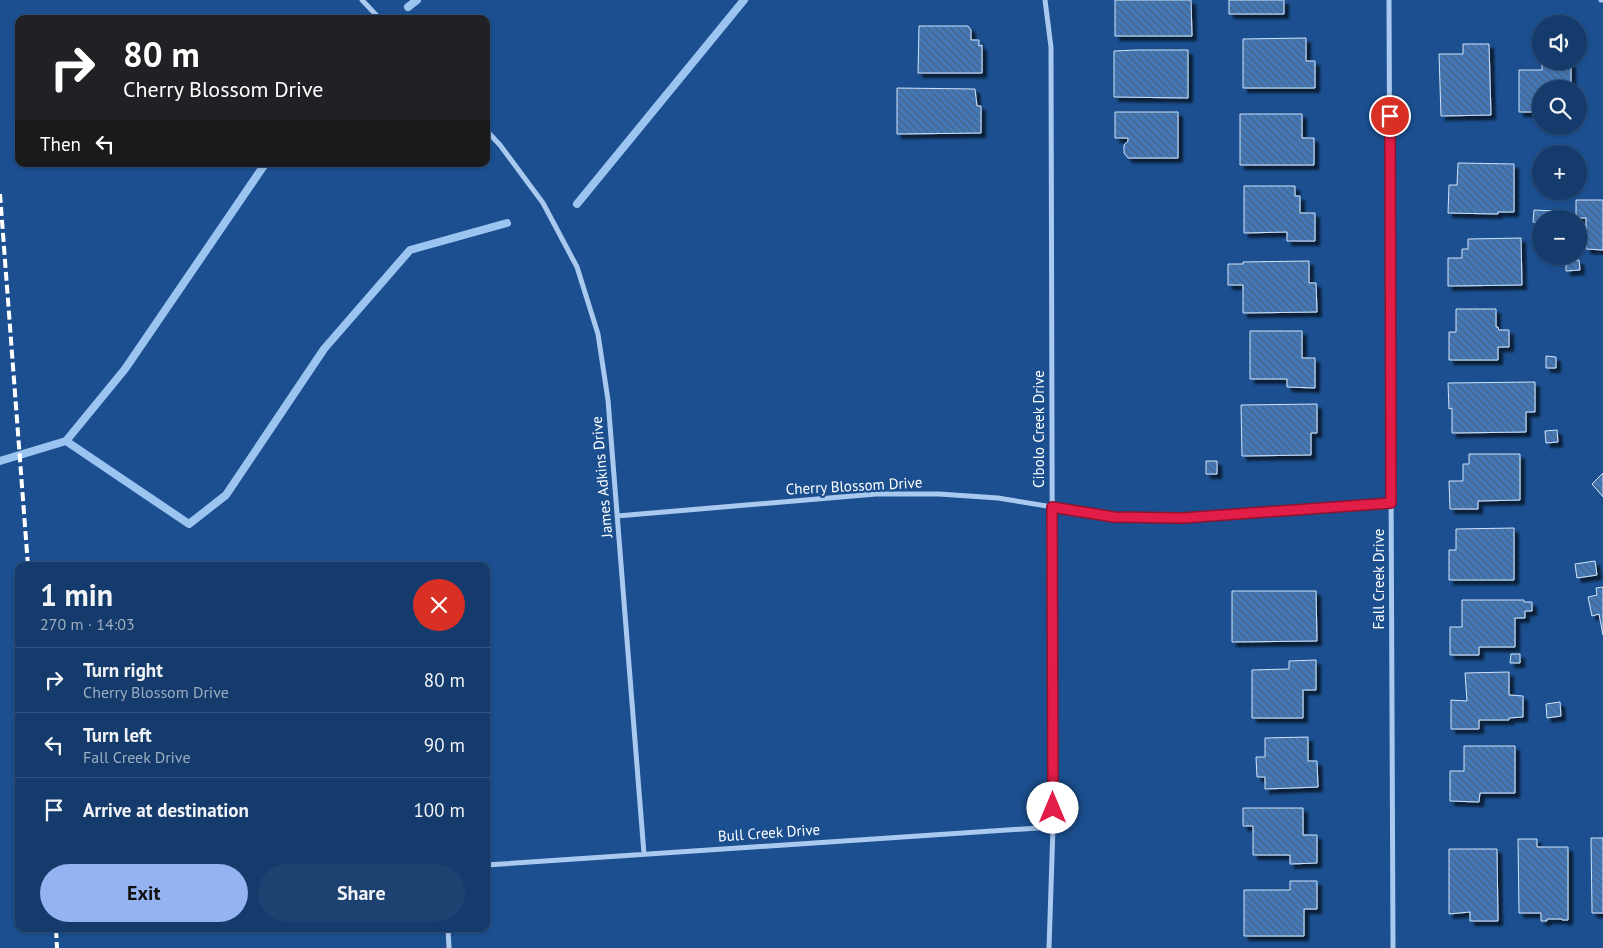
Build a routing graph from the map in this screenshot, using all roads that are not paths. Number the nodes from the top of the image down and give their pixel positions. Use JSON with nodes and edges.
{"nodes":[{"id":1,"x":362,"y":0,"type":"edge"},
{"id":2,"x":1045,"y":0,"type":"edge"},
{"id":3,"x":1389,"y":0,"type":"edge"},
{"id":4,"x":376,"y":15,"type":"edge"},
{"id":5,"x":490,"y":134,"type":"edge"},
{"id":6,"x":1391,"y":503,"type":"junction"},
{"id":7,"x":1052,"y":507,"type":"junction"},
{"id":8,"x":617,"y":516,"type":"junction"},
{"id":9,"x":1053,"y":827,"type":"junction"},
{"id":10,"x":644,"y":854,"type":"junction"},
{"id":11,"x":490,"y":865,"type":"edge"},
{"id":12,"x":448,"y":932,"type":"edge"},
{"id":13,"x":450,"y":948,"type":"edge"},
{"id":14,"x":1049,"y":948,"type":"edge"},
{"id":15,"x":1393,"y":948,"type":"edge"}],
"edges":[{"from":1,"to":4,"type":"street"},
{"from":2,"to":7,"type":"street","name":"Cibolo Creek Drive"},
{"from":3,"to":6,"type":"street","name":"Fall Creek Drive"},
{"from":5,"to":8,"type":"street","name":"James Adkins Drive"},
{"from":6,"to":7,"type":"street","name":"Cherry Blossom Drive"},
{"from":6,"to":15,"type":"street","name":"Fall Creek Drive"},
{"from":7,"to":8,"type":"street","name":"Cherry Blossom Drive"},
{"from":7,"to":9,"type":"street","name":"Cibolo Creek Drive"},
{"from":8,"to":10,"type":"street","name":"James Adkins Drive"},
{"from":9,"to":10,"type":"street","name":"Bull Creek Drive"},
{"from":9,"to":14,"type":"street","name":"Cibolo Creek Drive"},
{"from":10,"to":11,"type":"street","name":"Bull Creek Drive"},
{"from":12,"to":13,"type":"street"}]}
